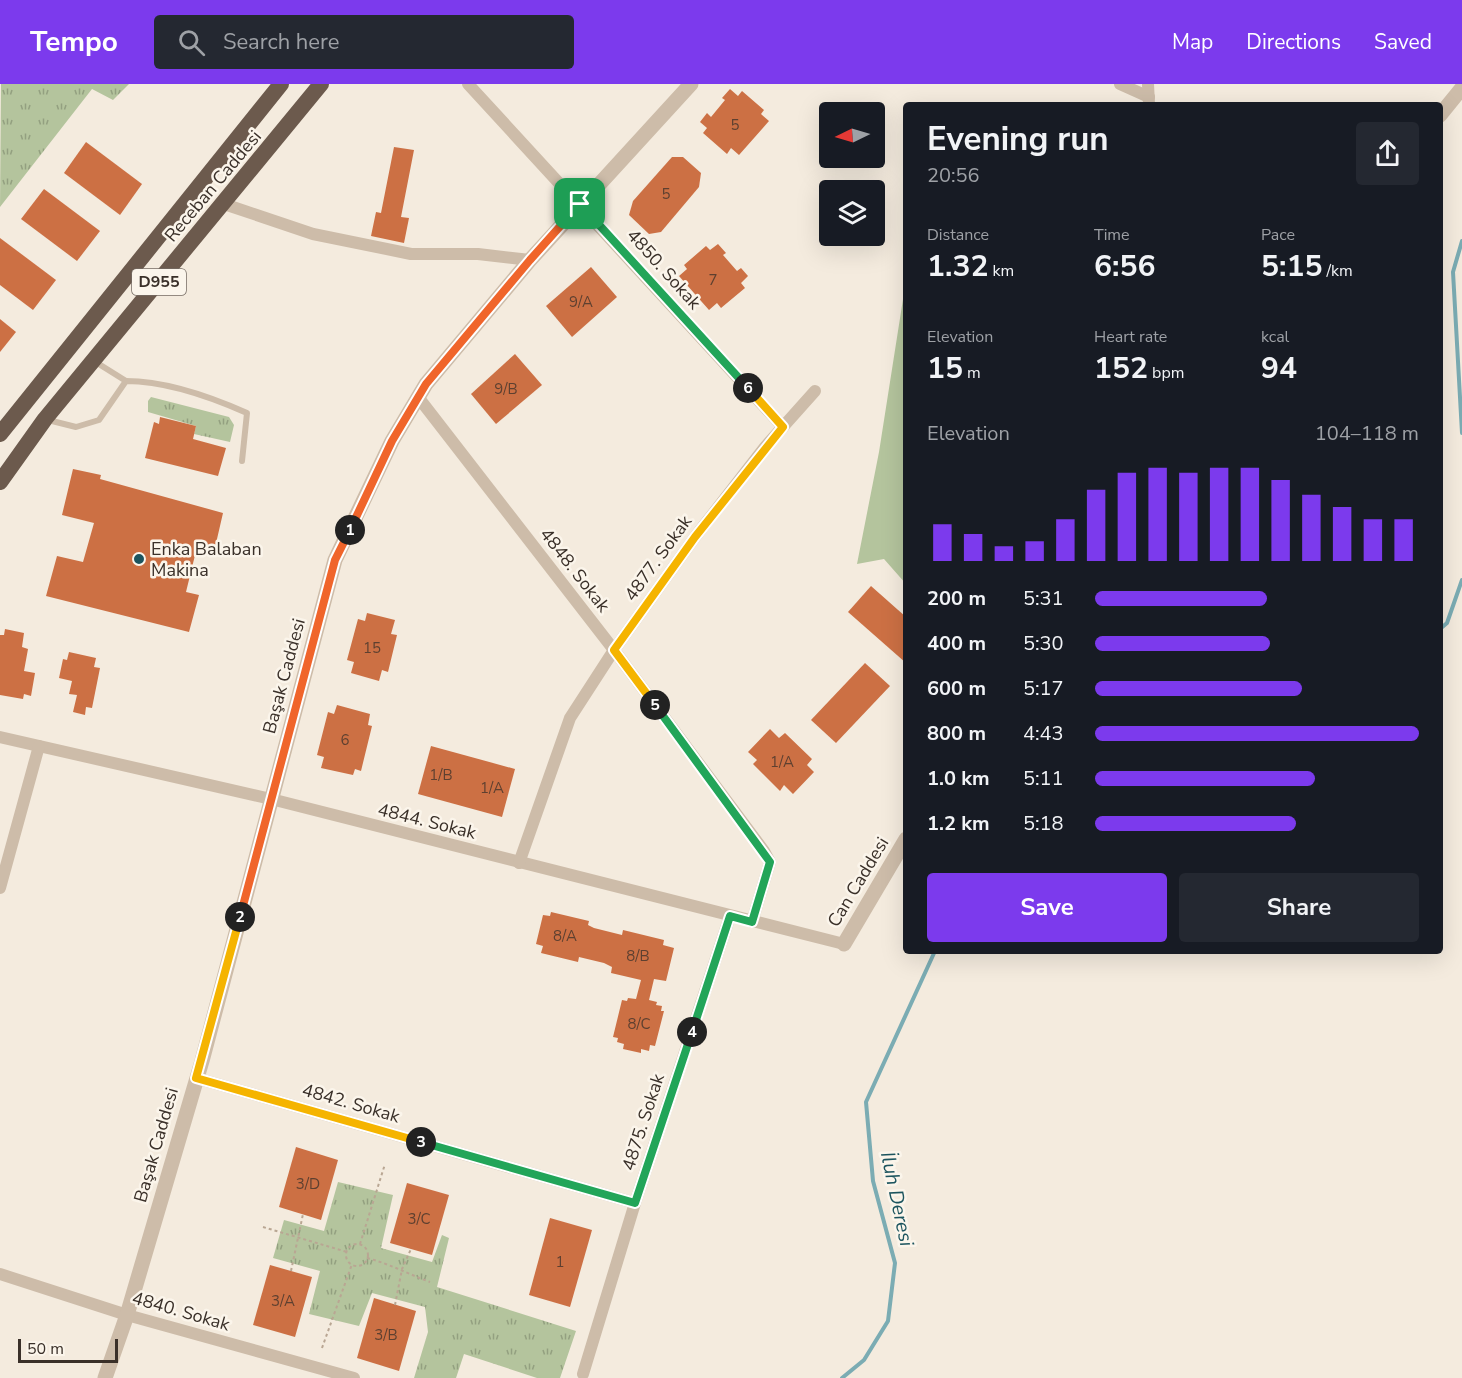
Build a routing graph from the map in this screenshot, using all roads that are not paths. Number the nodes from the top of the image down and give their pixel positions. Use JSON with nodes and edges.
{"nodes":[{"id":1,"x":280,"y":84,"type":"edge"},
{"id":2,"x":321,"y":84,"type":"edge"},
{"id":3,"x":468,"y":84,"type":"edge"},
{"id":4,"x":691,"y":84,"type":"edge"},
{"id":5,"x":1120,"y":84,"type":"edge"},
{"id":6,"x":1148,"y":84,"type":"edge"},
{"id":7,"x":1462,"y":88,"type":"edge"},
{"id":8,"x":1149,"y":101,"type":"edge"},
{"id":9,"x":1443,"y":111,"type":"edge"},
{"id":10,"x":224,"y":204,"type":"junction"},
{"id":11,"x":580,"y":204,"type":"junction"},
{"id":12,"x":530,"y":260,"type":"junction"},
{"id":13,"x":94,"y":361,"type":"junction"},
{"id":14,"x":126,"y":381,"type":"junction"},
{"id":15,"x":815,"y":391,"type":"dead end"},
{"id":16,"x":418,"y":398,"type":"junction"},
{"id":17,"x":45,"y":419,"type":"junction"},
{"id":18,"x":783,"y":427,"type":"junction"},
{"id":19,"x":0,"y":434,"type":"edge"},
{"id":20,"x":242,"y":462,"type":"dead end"},
{"id":21,"x":0,"y":482,"type":"edge"},
{"id":22,"x":614,"y":650,"type":"junction"},
{"id":23,"x":0,"y":736,"type":"edge"},
{"id":24,"x":39,"y":746,"type":"junction"},
{"id":25,"x":271,"y":799,"type":"junction"},
{"id":26,"x":903,"y":843,"type":"edge"},
{"id":27,"x":519,"y":863,"type":"junction"},
{"id":28,"x":0,"y":888,"type":"edge"},
{"id":29,"x":730,"y":916,"type":"junction"},
{"id":30,"x":752,"y":922,"type":"junction"},
{"id":31,"x":844,"y":944,"type":"joint"},
{"id":32,"x":196,"y":1078,"type":"junction"},
{"id":33,"x":635,"y":1203,"type":"junction"},
{"id":34,"x":0,"y":1274,"type":"edge"},
{"id":35,"x":127,"y":1315,"type":"junction"},
{"id":36,"x":583,"y":1374,"type":"dead end"},
{"id":37,"x":105,"y":1378,"type":"edge"},
{"id":38,"x":354,"y":1378,"type":"edge"}],
"edges":[{"from":1,"to":19,"type":"highway","name":"Receban Caddesi","number":"D955"},
{"from":2,"to":10,"type":"highway","name":"Receban Caddesi","number":"D955"},
{"from":3,"to":11,"type":"street","name":"4850. Sokak"},
{"from":4,"to":11,"type":"street","name":"Başak Caddesi"},
{"from":5,"to":8,"type":"street"},
{"from":6,"to":8,"type":"street"},
{"from":7,"to":9,"type":"street"},
{"from":10,"to":12,"type":"street"},
{"from":10,"to":13,"type":"highway","name":"Receban Caddesi","number":"D955"},
{"from":11,"to":12,"type":"street","name":"Başak Caddesi"},
{"from":11,"to":18,"type":"street","name":"4850. Sokak"},
{"from":12,"to":16,"type":"street","name":"Başak Caddesi"},
{"from":13,"to":14,"type":"lane"},
{"from":13,"to":17,"type":"highway","name":"Receban Caddesi","number":"D955"},
{"from":14,"to":17,"type":"lane"},
{"from":14,"to":20,"type":"lane"},
{"from":15,"to":18,"type":"street","name":"4877. Sokak"},
{"from":16,"to":22,"type":"street","name":"4848. Sokak"},
{"from":16,"to":25,"type":"street","name":"Başak Caddesi"},
{"from":17,"to":21,"type":"highway","name":"Receban Caddesi","number":"D955"},
{"from":18,"to":22,"type":"street","name":"4877. Sokak"},
{"from":22,"to":27,"type":"street","name":"4877. Sokak"},
{"from":22,"to":30,"type":"street","name":"4848. Sokak"},
{"from":23,"to":24,"type":"street","name":"4844. Sokak"},
{"from":24,"to":25,"type":"street","name":"4844. Sokak"},
{"from":24,"to":28,"type":"street"},
{"from":25,"to":27,"type":"street","name":"4844. Sokak"},
{"from":25,"to":32,"type":"street","name":"Başak Caddesi"},
{"from":26,"to":31,"type":"street","name":"Can Caddesi"},
{"from":27,"to":29,"type":"street","name":"4844. Sokak"},
{"from":29,"to":30,"type":"street","name":"4844. Sokak"},
{"from":29,"to":33,"type":"street","name":"4875. Sokak"},
{"from":30,"to":31,"type":"street","name":"4844. Sokak"},
{"from":32,"to":33,"type":"street","name":"4842. Sokak"},
{"from":32,"to":35,"type":"street","name":"Başak Caddesi"},
{"from":33,"to":36,"type":"street","name":"4875. Sokak"},
{"from":34,"to":35,"type":"street","name":"4840. Sokak"},
{"from":35,"to":37,"type":"street","name":"Başak Caddesi"},
{"from":35,"to":38,"type":"street","name":"4840. Sokak"}]}
